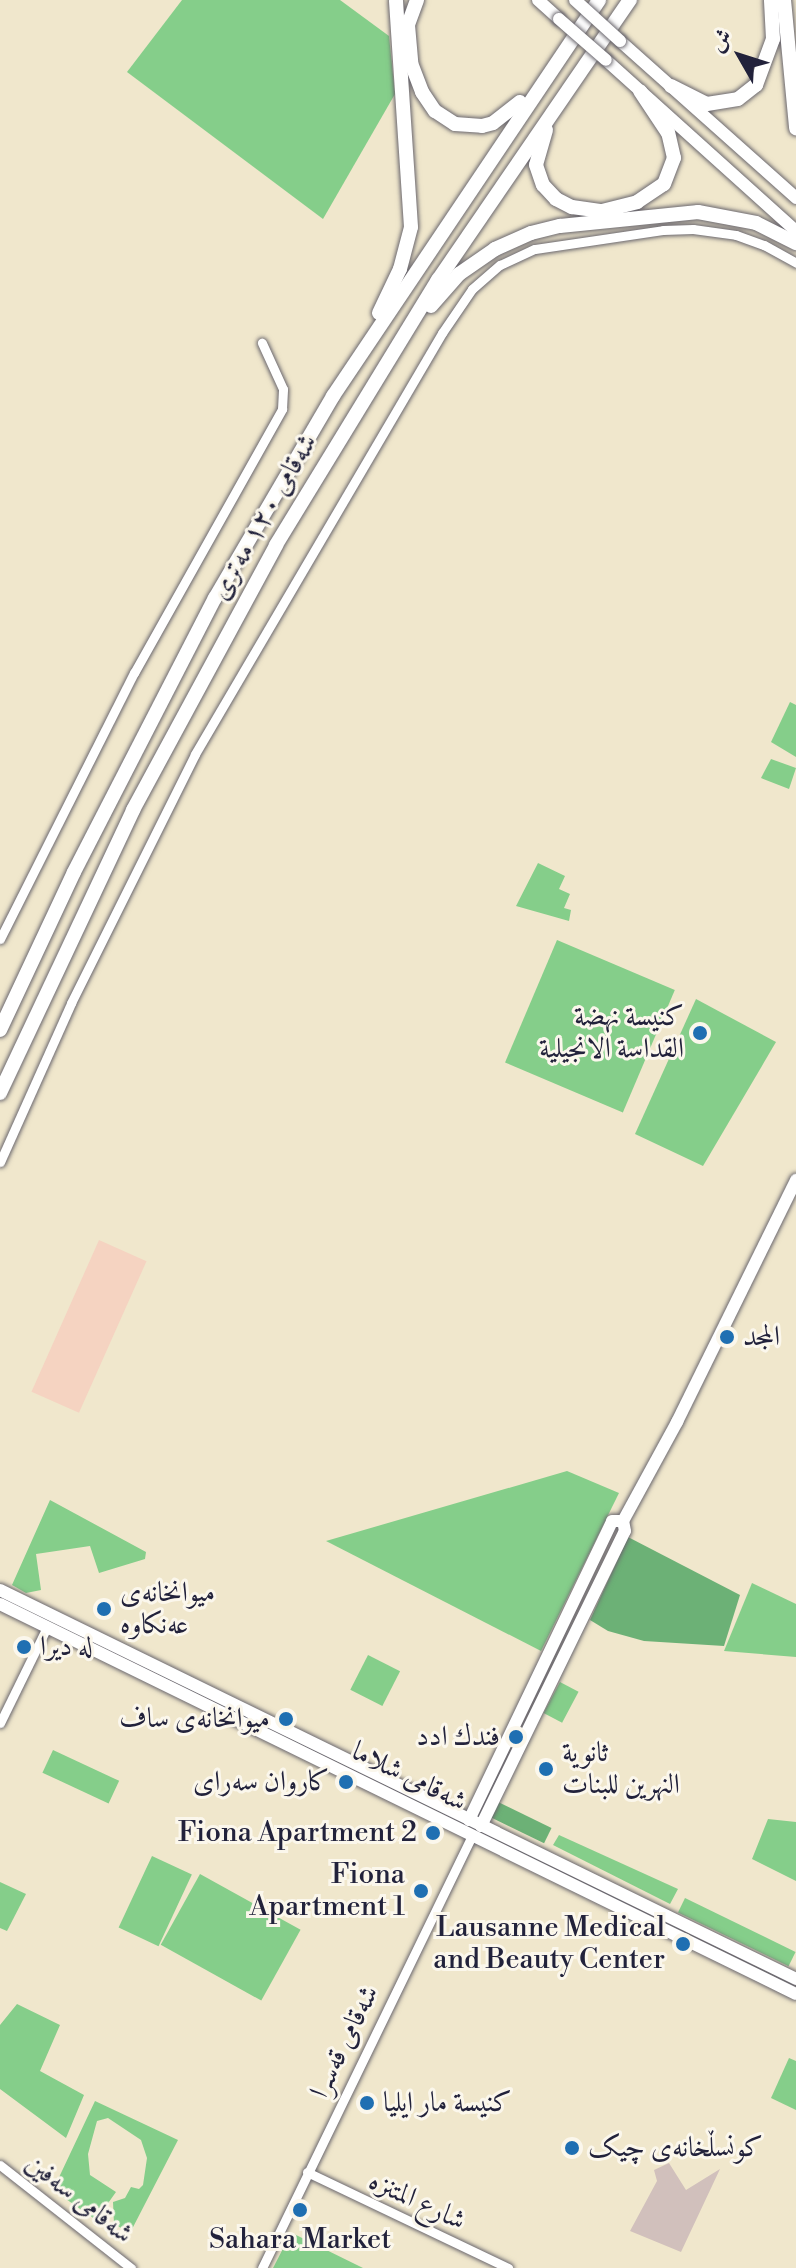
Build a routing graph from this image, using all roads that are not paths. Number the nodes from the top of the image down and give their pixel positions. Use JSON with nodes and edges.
{"nodes":[{"id":1,"x":396,"y":0,"type":"edge"},
{"id":2,"x":417,"y":0,"type":"edge"},
{"id":3,"x":538,"y":0,"type":"edge"},
{"id":4,"x":575,"y":0,"type":"edge"},
{"id":5,"x":599,"y":0,"type":"edge"},
{"id":6,"x":630,"y":0,"type":"edge"},
{"id":7,"x":771,"y":0,"type":"edge"},
{"id":8,"x":784,"y":0,"type":"edge"},
{"id":9,"x":545,"y":75,"type":"junction"},
{"id":10,"x":671,"y":86,"type":"junction"},
{"id":11,"x":640,"y":91,"type":"junction"},
{"id":12,"x":564,"y":94,"type":"junction"},
{"id":13,"x":796,"y":128,"type":"edge"},
{"id":14,"x":796,"y":198,"type":"edge"},
{"id":15,"x":796,"y":231,"type":"edge"},
{"id":16,"x":796,"y":243,"type":"edge"},
{"id":17,"x":796,"y":263,"type":"edge"},
{"id":18,"x":262,"y":343,"type":"dead end"},
{"id":19,"x":375,"y":380,"type":"junction"},
{"id":20,"x":333,"y":396,"type":"junction"},
{"id":21,"x":0,"y":939,"type":"edge"},
{"id":22,"x":0,"y":1030,"type":"edge"},
{"id":23,"x":0,"y":1093,"type":"edge"},
{"id":24,"x":0,"y":1162,"type":"edge"},
{"id":25,"x":796,"y":1180,"type":"edge"},
{"id":26,"x":0,"y":1590,"type":"edge"},
{"id":27,"x":0,"y":1604,"type":"edge"},
{"id":28,"x":47,"y":1627,"type":"junction"},
{"id":29,"x":208,"y":1699,"type":"junction"},
{"id":30,"x":0,"y":1723,"type":"edge"},
{"id":31,"x":476,"y":1821,"type":"junction"},
{"id":32,"x":794,"y":1985,"type":"edge"},
{"id":33,"x":0,"y":2165,"type":"edge"},
{"id":34,"x":307,"y":2172,"type":"junction"},
{"id":35,"x":131,"y":2268,"type":"edge"},
{"id":36,"x":262,"y":2268,"type":"edge"},
{"id":37,"x":508,"y":2268,"type":"edge"}],
"edges":[{"from":1,"to":20,"type":"highway"},
{"from":2,"to":9,"type":"highway"},
{"from":3,"to":11,"type":"main road","bridge":true},
{"from":4,"to":10,"type":"main road","bridge":true},
{"from":5,"to":9,"type":"highway","name":"شەقامی ١٢٠ مەتری"},
{"from":6,"to":12,"type":"highway","name":"شەقامی ١٢٠ مەتری"},
{"from":7,"to":10,"type":"highway"},
{"from":8,"to":13,"type":"highway"},
{"from":9,"to":20,"type":"highway","name":"شەقامی ١٢٠ مەتری"},
{"from":10,"to":14,"type":"main road"},
{"from":11,"to":12,"type":"highway"},
{"from":11,"to":15,"type":"main road"},
{"from":12,"to":19,"type":"highway","name":"شەقامی ١٢٠ مەتری"},
{"from":16,"to":19,"type":"highway"},
{"from":17,"to":24,"type":"street"},
{"from":18,"to":21,"type":"street"},
{"from":19,"to":23,"type":"highway","name":"شەقامی ١٢٠ مەتری"},
{"from":20,"to":22,"type":"highway","name":"شەقامی ١٢٠ مەتری"},
{"from":25,"to":31,"type":"main road"},
{"from":26,"to":29,"type":"main road","name":"شەقامی شلاما"},
{"from":27,"to":28,"type":"main road","name":"شەقامی شلاما"},
{"from":28,"to":29,"type":"main road","name":"شەقامی شلاما"},
{"from":28,"to":30,"type":"street"},
{"from":29,"to":31,"type":"main road","name":"شەقامی شلاما"},
{"from":31,"to":32,"type":"main road","name":"شەقامی شلاما"},
{"from":31,"to":34,"type":"street","name":"شەقامی قەسرا"},
{"from":33,"to":35,"type":"street","name":"شەقامی سەفین"},
{"from":34,"to":36,"type":"street","name":"شەقامی قەسرا"},
{"from":34,"to":37,"type":"street","name":"شارع المتنزه"}]}
